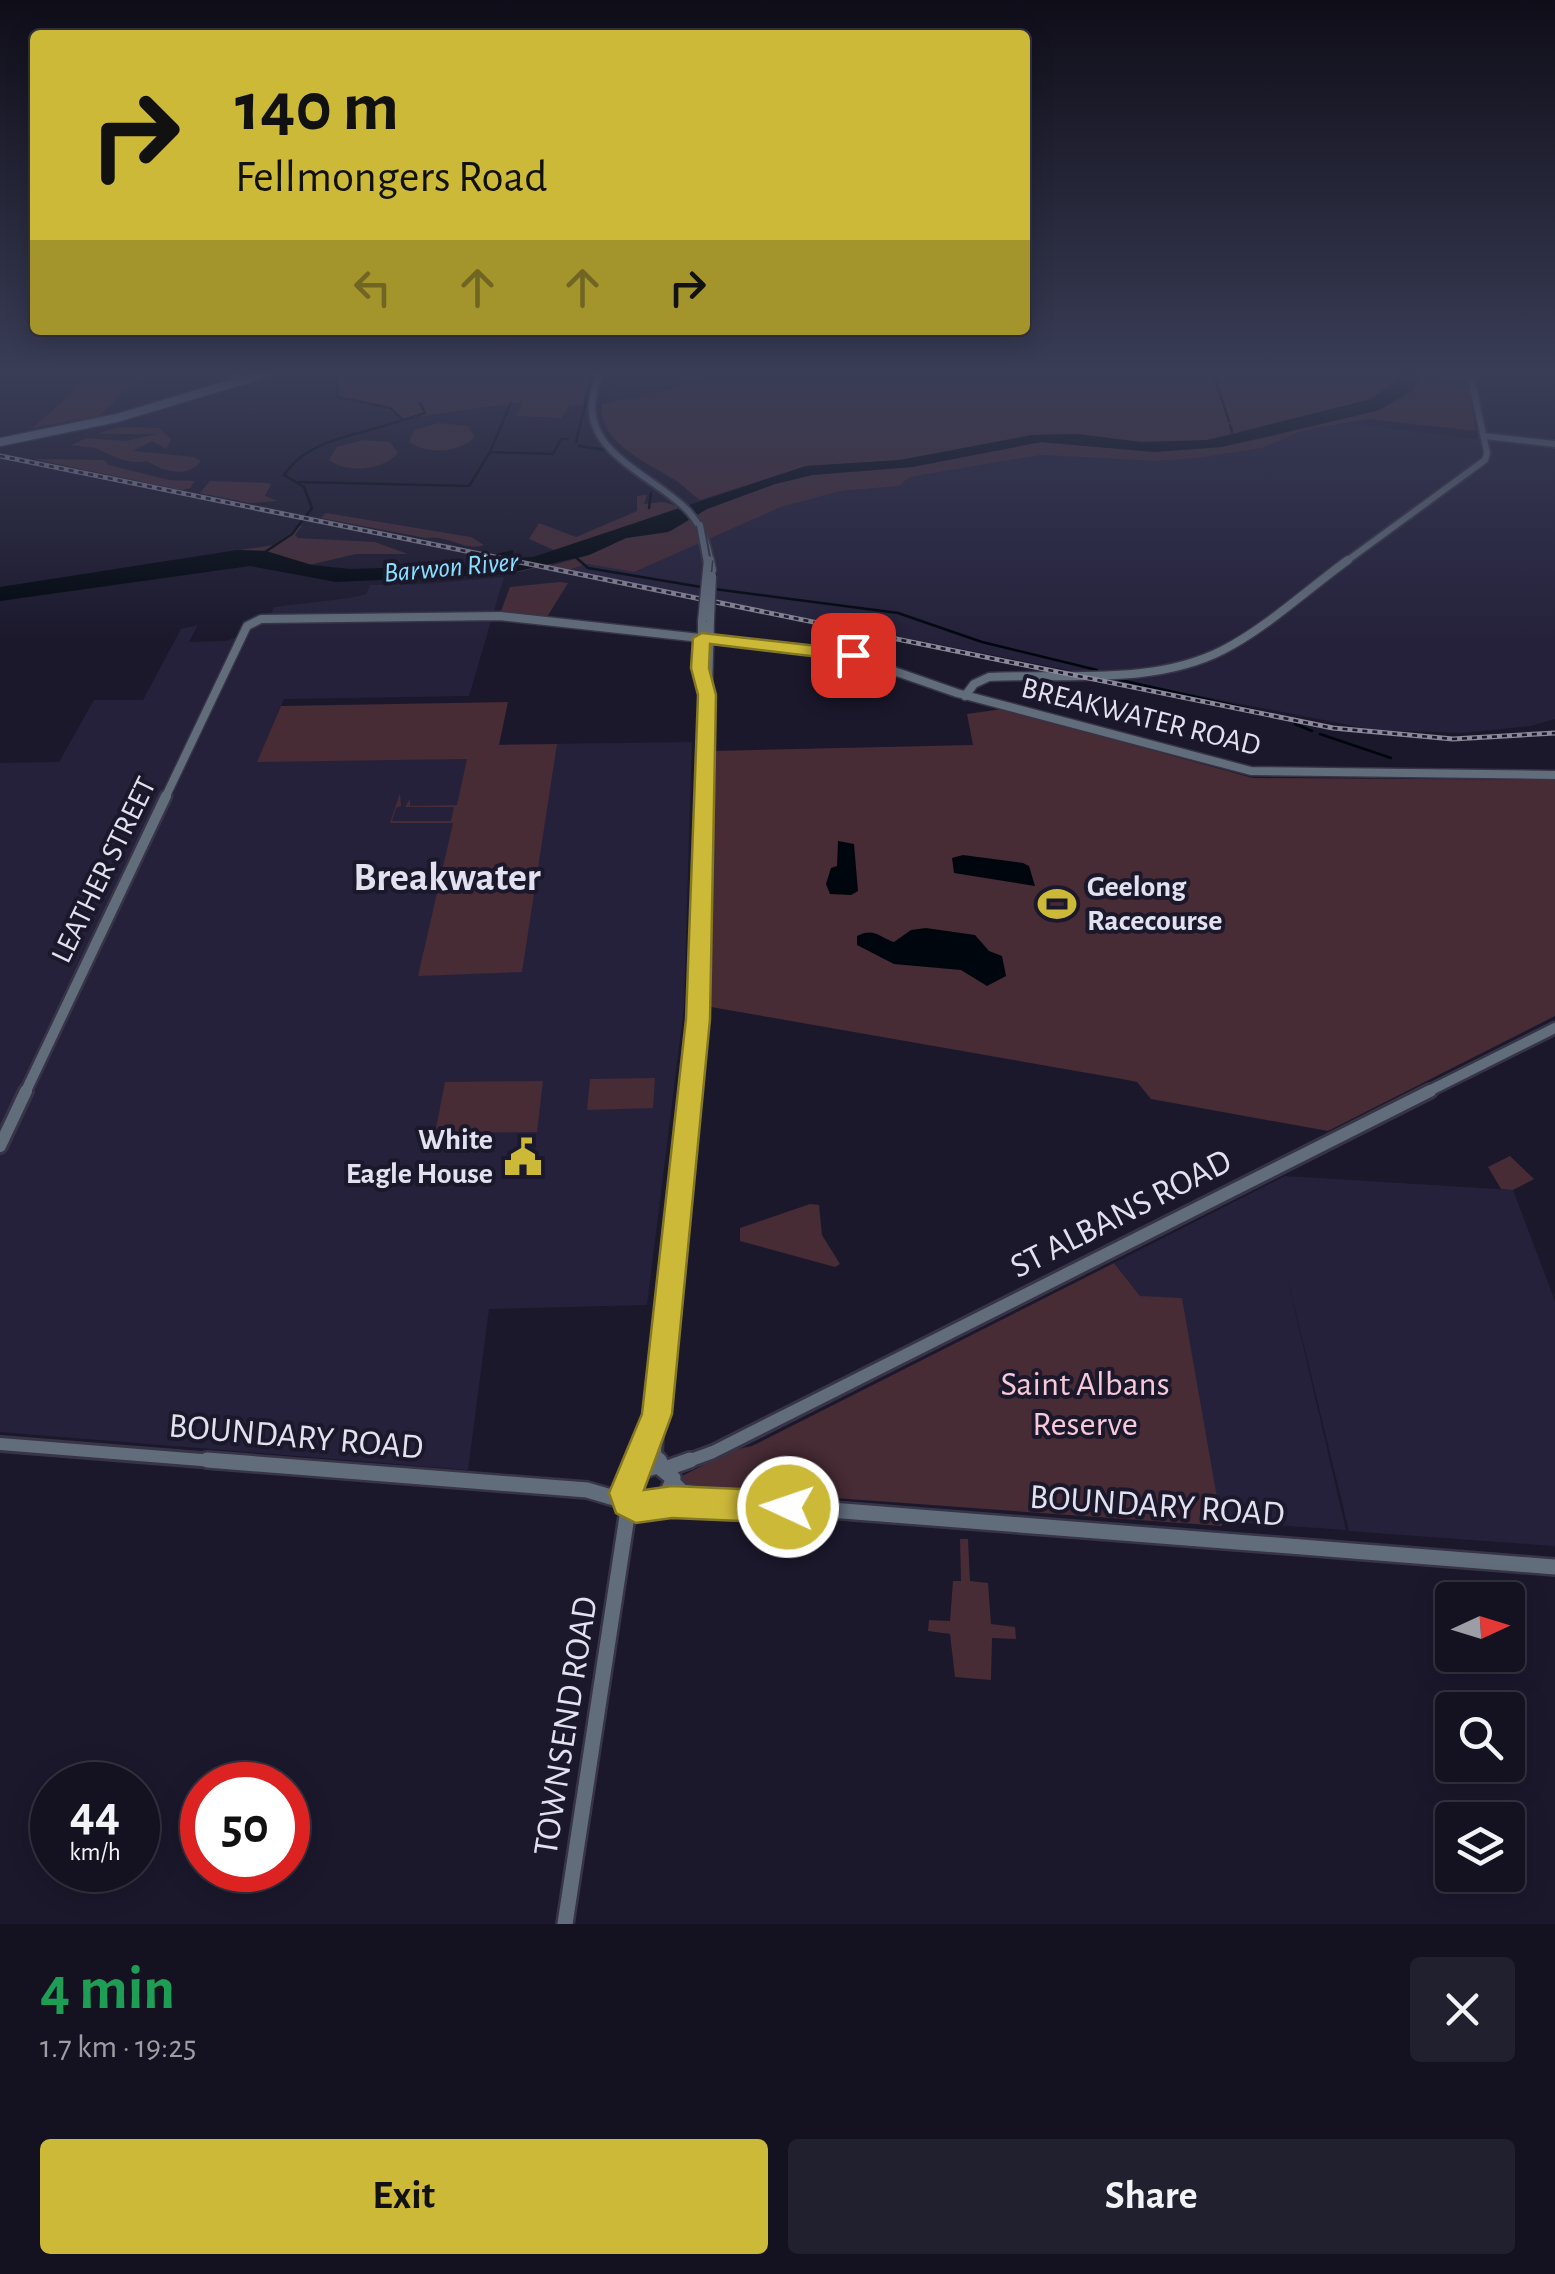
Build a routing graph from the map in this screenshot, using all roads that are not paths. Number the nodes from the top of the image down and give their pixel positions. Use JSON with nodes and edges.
{"nodes":[{"id":1,"x":624,"y":463,"type":"edge"},
{"id":2,"x":1480,"y":463,"type":"edge"},
{"id":3,"x":705,"y":629,"type":"junction"},
{"id":4,"x":1013,"y":676,"type":"junction"},
{"id":5,"x":988,"y":682,"type":"junction"},
{"id":6,"x":964,"y":694,"type":"junction"},
{"id":7,"x":986,"y":698,"type":"junction"},
{"id":8,"x":996,"y":703,"type":"junction"},
{"id":9,"x":1555,"y":775,"type":"edge"},
{"id":10,"x":1555,"y":1028,"type":"edge"},
{"id":11,"x":0,"y":1146,"type":"edge"},
{"id":12,"x":657,"y":1414,"type":"junction"},
{"id":13,"x":0,"y":1444,"type":"edge"},
{"id":14,"x":669,"y":1475,"type":"junction"},
{"id":15,"x":632,"y":1479,"type":"junction"},
{"id":16,"x":587,"y":1490,"type":"junction"},
{"id":17,"x":628,"y":1502,"type":"junction"},
{"id":18,"x":652,"y":1504,"type":"junction"},
{"id":19,"x":754,"y":1504,"type":"junction"},
{"id":20,"x":626,"y":1537,"type":"junction"},
{"id":21,"x":1555,"y":1567,"type":"edge"},
{"id":22,"x":565,"y":1924,"type":"edge"}],
"edges":[{"from":1,"to":3,"type":"street","bridge":true},
{"from":2,"to":4,"type":"street"},
{"from":3,"to":6,"type":"street"},
{"from":3,"to":11,"type":"street","name":"LEATHER STREET"},
{"from":3,"to":12,"type":"street"},
{"from":4,"to":5,"type":"street"},
{"from":4,"to":6,"type":"street"},
{"from":5,"to":6,"type":"street"},
{"from":5,"to":7,"type":"street"},
{"from":6,"to":7,"type":"street"},
{"from":6,"to":8,"type":"street","name":"BREAKWATER ROAD"},
{"from":7,"to":8,"type":"street"},
{"from":8,"to":9,"type":"street","name":"BREAKWATER ROAD"},
{"from":10,"to":14,"type":"street","name":"ST ALBANS ROAD"},
{"from":12,"to":14,"type":"street"},
{"from":12,"to":15,"type":"street"},
{"from":13,"to":16,"type":"street","name":"BOUNDARY ROAD"},
{"from":14,"to":15,"type":"street"},
{"from":14,"to":18,"type":"street"},
{"from":14,"to":19,"type":"street","name":"BOUNDARY ROAD"},
{"from":15,"to":16,"type":"street","name":"BOUNDARY ROAD"},
{"from":15,"to":17,"type":"street"},
{"from":16,"to":17,"type":"street","name":"BOUNDARY ROAD"},
{"from":17,"to":18,"type":"street"},
{"from":17,"to":20,"type":"street","name":"TOWNSEND ROAD"},
{"from":18,"to":19,"type":"street","name":"BOUNDARY ROAD"},
{"from":18,"to":20,"type":"street","name":"TOWNSEND ROAD"},
{"from":19,"to":21,"type":"street","name":"BOUNDARY ROAD"},
{"from":20,"to":22,"type":"street","name":"TOWNSEND ROAD"}]}
